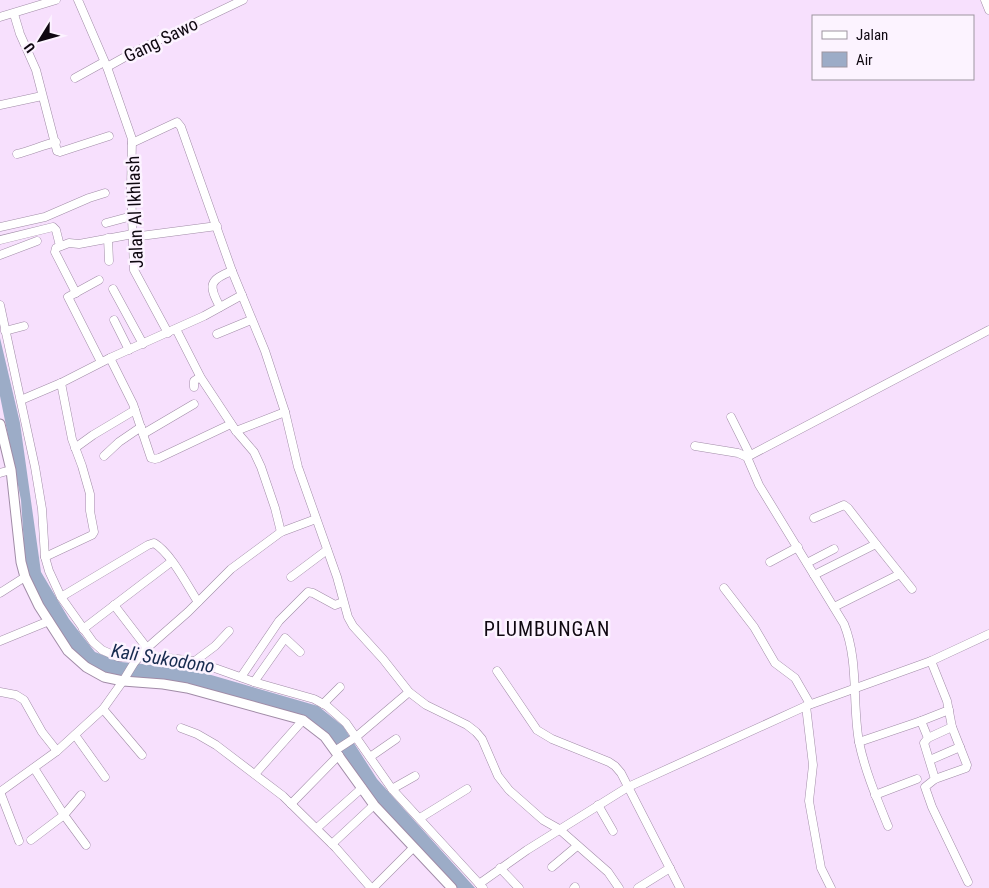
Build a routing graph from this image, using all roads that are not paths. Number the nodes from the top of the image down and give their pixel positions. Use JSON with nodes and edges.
{"nodes":[{"id":1,"x":56,"y":0,"type":"edge"},
{"id":2,"x":78,"y":0,"type":"edge"},
{"id":3,"x":243,"y":0,"type":"edge"},
{"id":4,"x":985,"y":0,"type":"edge"},
{"id":5,"x":989,"y":10,"type":"edge"},
{"id":6,"x":14,"y":14,"type":"junction"},
{"id":7,"x":0,"y":17,"type":"edge"},
{"id":8,"x":105,"y":65,"type":"junction"},
{"id":9,"x":75,"y":78,"type":"dead end"},
{"id":10,"x":42,"y":96,"type":"junction"},
{"id":11,"x":0,"y":105,"type":"edge"},
{"id":12,"x":108,"y":136,"type":"dead end"},
{"id":13,"x":56,"y":142,"type":"junction"},
{"id":14,"x":132,"y":143,"type":"junction"},
{"id":15,"x":17,"y":154,"type":"dead end"},
{"id":16,"x":105,"y":193,"type":"dead end"},
{"id":17,"x":132,"y":216,"type":"junction"},
{"id":18,"x":106,"y":223,"type":"dead end"},
{"id":19,"x":217,"y":226,"type":"junction"},
{"id":20,"x":0,"y":227,"type":"edge"},
{"id":21,"x":133,"y":236,"type":"junction"},
{"id":22,"x":108,"y":238,"type":"junction"},
{"id":23,"x":0,"y":240,"type":"edge"},
{"id":24,"x":37,"y":242,"type":"dead end"},
{"id":25,"x":60,"y":246,"type":"junction"},
{"id":26,"x":0,"y":255,"type":"edge"},
{"id":27,"x":109,"y":261,"type":"dead end"},
{"id":28,"x":232,"y":271,"type":"junction"},
{"id":29,"x":99,"y":280,"type":"dead end"},
{"id":30,"x":114,"y":289,"type":"dead end"},
{"id":31,"x":76,"y":293,"type":"junction"},
{"id":32,"x":242,"y":295,"type":"junction"},
{"id":33,"x":0,"y":305,"type":"edge"},
{"id":34,"x":220,"y":307,"type":"junction"},
{"id":35,"x":114,"y":320,"type":"dead end"},
{"id":36,"x":252,"y":320,"type":"junction"},
{"id":37,"x":24,"y":326,"type":"dead end"},
{"id":38,"x":176,"y":329,"type":"junction"},
{"id":39,"x":989,"y":330,"type":"edge"},
{"id":40,"x":5,"y":331,"type":"junction"},
{"id":41,"x":168,"y":333,"type":"junction"},
{"id":42,"x":217,"y":334,"type":"dead end"},
{"id":43,"x":143,"y":344,"type":"junction"},
{"id":44,"x":129,"y":350,"type":"junction"},
{"id":45,"x":110,"y":358,"type":"junction"},
{"id":46,"x":101,"y":362,"type":"junction"},
{"id":47,"x":200,"y":377,"type":"junction"},
{"id":48,"x":61,"y":383,"type":"junction"},
{"id":49,"x":194,"y":387,"type":"dead end"},
{"id":50,"x":21,"y":400,"type":"junction"},
{"id":51,"x":194,"y":404,"type":"dead end"},
{"id":52,"x":135,"y":410,"type":"junction"},
{"id":53,"x":285,"y":412,"type":"junction"},
{"id":54,"x":731,"y":417,"type":"dead end"},
{"id":55,"x":0,"y":424,"type":"edge"},
{"id":56,"x":233,"y":428,"type":"junction"},
{"id":57,"x":142,"y":430,"type":"junction"},
{"id":58,"x":695,"y":446,"type":"dead end"},
{"id":59,"x":75,"y":448,"type":"junction"},
{"id":60,"x":3,"y":449,"type":"edge"},
{"id":61,"x":104,"y":456,"type":"dead end"},
{"id":62,"x":748,"y":456,"type":"junction"},
{"id":63,"x":10,"y":470,"type":"junction"},
{"id":64,"x":0,"y":473,"type":"edge"},
{"id":65,"x":814,"y":518,"type":"dead end"},
{"id":66,"x":316,"y":519,"type":"junction"},
{"id":67,"x":281,"y":532,"type":"junction"},
{"id":68,"x":876,"y":544,"type":"junction"},
{"id":69,"x":798,"y":547,"type":"junction"},
{"id":70,"x":834,"y":549,"type":"dead end"},
{"id":71,"x":328,"y":550,"type":"junction"},
{"id":72,"x":45,"y":557,"type":"junction"},
{"id":73,"x":172,"y":562,"type":"junction"},
{"id":74,"x":770,"y":562,"type":"dead end"},
{"id":75,"x":807,"y":563,"type":"junction"},
{"id":76,"x":900,"y":574,"type":"junction"},
{"id":77,"x":814,"y":575,"type":"junction"},
{"id":78,"x":25,"y":577,"type":"junction"},
{"id":79,"x":291,"y":577,"type":"dead end"},
{"id":80,"x":724,"y":588,"type":"dead end"},
{"id":81,"x":912,"y":588,"type":"dead end"},
{"id":82,"x":0,"y":593,"type":"edge"},
{"id":83,"x":61,"y":597,"type":"junction"},
{"id":84,"x":198,"y":602,"type":"junction"},
{"id":85,"x":343,"y":602,"type":"junction"},
{"id":86,"x":114,"y":605,"type":"junction"},
{"id":87,"x":834,"y":607,"type":"junction"},
{"id":88,"x":49,"y":621,"type":"junction"},
{"id":89,"x":83,"y":629,"type":"junction"},
{"id":90,"x":230,"y":630,"type":"dead end"},
{"id":91,"x":989,"y":634,"type":"edge"},
{"id":92,"x":0,"y":641,"type":"edge"},
{"id":93,"x":147,"y":648,"type":"junction"},
{"id":94,"x":300,"y":652,"type":"dead end"},
{"id":95,"x":136,"y":661,"type":"junction"},
{"id":96,"x":195,"y":661,"type":"junction"},
{"id":97,"x":931,"y":661,"type":"junction"},
{"id":98,"x":497,"y":671,"type":"dead end"},
{"id":99,"x":241,"y":677,"type":"junction"},
{"id":100,"x":124,"y":681,"type":"junction"},
{"id":101,"x":254,"y":682,"type":"junction"},
{"id":102,"x":340,"y":686,"type":"dead end"},
{"id":103,"x":854,"y":688,"type":"junction"},
{"id":104,"x":0,"y":692,"type":"edge"},
{"id":105,"x":409,"y":692,"type":"junction"},
{"id":106,"x":323,"y":704,"type":"junction"},
{"id":107,"x":808,"y":705,"type":"junction"},
{"id":108,"x":103,"y":709,"type":"junction"},
{"id":109,"x":949,"y":710,"type":"junction"},
{"id":110,"x":303,"y":720,"type":"junction"},
{"id":111,"x":921,"y":721,"type":"junction"},
{"id":112,"x":952,"y":727,"type":"junction"},
{"id":113,"x":181,"y":728,"type":"dead end"},
{"id":114,"x":75,"y":735,"type":"junction"},
{"id":115,"x":355,"y":738,"type":"junction"},
{"id":116,"x":928,"y":738,"type":"junction"},
{"id":117,"x":396,"y":739,"type":"dead end"},
{"id":118,"x":859,"y":742,"type":"junction"},
{"id":119,"x":960,"y":747,"type":"junction"},
{"id":120,"x":56,"y":751,"type":"junction"},
{"id":121,"x":337,"y":752,"type":"junction"},
{"id":122,"x":142,"y":755,"type":"dead end"},
{"id":123,"x":370,"y":757,"type":"junction"},
{"id":124,"x":930,"y":760,"type":"junction"},
{"id":125,"x":34,"y":768,"type":"junction"},
{"id":126,"x":255,"y":774,"type":"junction"},
{"id":127,"x":415,"y":776,"type":"dead end"},
{"id":128,"x":105,"y":777,"type":"dead end"},
{"id":129,"x":917,"y":779,"type":"dead end"},
{"id":130,"x":935,"y":779,"type":"junction"},
{"id":131,"x":628,"y":787,"type":"junction"},
{"id":132,"x":362,"y":788,"type":"junction"},
{"id":133,"x":392,"y":788,"type":"junction"},
{"id":134,"x":467,"y":789,"type":"dead end"},
{"id":135,"x":0,"y":792,"type":"edge"},
{"id":136,"x":81,"y":795,"type":"dead end"},
{"id":137,"x":875,"y":796,"type":"junction"},
{"id":138,"x":291,"y":804,"type":"junction"},
{"id":139,"x":374,"y":805,"type":"junction"},
{"id":140,"x":598,"y":805,"type":"junction"},
{"id":141,"x":64,"y":815,"type":"junction"},
{"id":142,"x":420,"y":818,"type":"junction"},
{"id":143,"x":888,"y":826,"type":"dead end"},
{"id":144,"x":316,"y":828,"type":"junction"},
{"id":145,"x":559,"y":829,"type":"junction"},
{"id":146,"x":613,"y":831,"type":"dead end"},
{"id":147,"x":31,"y":840,"type":"dead end"},
{"id":148,"x":19,"y":841,"type":"dead end"},
{"id":149,"x":332,"y":844,"type":"junction"},
{"id":150,"x":86,"y":845,"type":"dead end"},
{"id":151,"x":577,"y":846,"type":"junction"},
{"id":152,"x":413,"y":848,"type":"junction"},
{"id":153,"x":552,"y":867,"type":"dead end"},
{"id":154,"x":500,"y":868,"type":"junction"},
{"id":155,"x":670,"y":868,"type":"junction"},
{"id":156,"x":968,"y":882,"type":"dead end"},
{"id":157,"x":481,"y":886,"type":"edge"},
{"id":158,"x":372,"y":888,"type":"edge"},
{"id":159,"x":452,"y":888,"type":"edge"},
{"id":160,"x":519,"y":888,"type":"edge"},
{"id":161,"x":619,"y":888,"type":"edge"},
{"id":162,"x":638,"y":888,"type":"edge"},
{"id":163,"x":680,"y":888,"type":"edge"},
{"id":164,"x":831,"y":888,"type":"edge"}],
"edges":[{"from":1,"to":6,"type":"street"},
{"from":2,"to":8,"type":"street","name":"Jalan Al Ikhlash"},
{"from":3,"to":8,"type":"street","name":"Gang Sawo"},
{"from":4,"to":5,"type":"street"},
{"from":6,"to":7,"type":"street"},
{"from":6,"to":10,"type":"street"},
{"from":8,"to":9,"type":"street","name":"Gang Sawo"},
{"from":8,"to":14,"type":"street","name":"Jalan Al Ikhlash"},
{"from":10,"to":11,"type":"street"},
{"from":10,"to":13,"type":"street"},
{"from":12,"to":13,"type":"street"},
{"from":13,"to":15,"type":"street"},
{"from":14,"to":17,"type":"street","name":"Jalan Al Ikhlash"},
{"from":14,"to":19,"type":"street"},
{"from":16,"to":20,"type":"street"},
{"from":17,"to":18,"type":"street"},
{"from":17,"to":21,"type":"street","name":"Jalan Al Ikhlash"},
{"from":19,"to":21,"type":"street"},
{"from":19,"to":28,"type":"street"},
{"from":21,"to":22,"type":"street"},
{"from":21,"to":41,"type":"street","name":"Jalan Al Ikhlash"},
{"from":22,"to":25,"type":"street"},
{"from":22,"to":27,"type":"street"},
{"from":23,"to":25,"type":"street"},
{"from":24,"to":26,"type":"street"},
{"from":25,"to":31,"type":"street"},
{"from":28,"to":32,"type":"street"},
{"from":28,"to":34,"type":"street"},
{"from":29,"to":31,"type":"street"},
{"from":30,"to":43,"type":"street"},
{"from":31,"to":46,"type":"street"},
{"from":32,"to":34,"type":"street"},
{"from":32,"to":36,"type":"street"},
{"from":33,"to":40,"type":"street"},
{"from":34,"to":38,"type":"street"},
{"from":35,"to":44,"type":"street"},
{"from":36,"to":42,"type":"street"},
{"from":36,"to":53,"type":"street"},
{"from":37,"to":40,"type":"street"},
{"from":38,"to":41,"type":"street"},
{"from":38,"to":47,"type":"street"},
{"from":39,"to":62,"type":"street"},
{"from":40,"to":50,"type":"street"},
{"from":41,"to":43,"type":"street"},
{"from":43,"to":44,"type":"street"},
{"from":44,"to":45,"type":"street"},
{"from":45,"to":46,"type":"street"},
{"from":45,"to":52,"type":"street"},
{"from":46,"to":48,"type":"street"},
{"from":47,"to":49,"type":"street"},
{"from":47,"to":56,"type":"street"},
{"from":48,"to":50,"type":"street"},
{"from":48,"to":59,"type":"street"},
{"from":50,"to":72,"type":"street"},
{"from":51,"to":57,"type":"street"},
{"from":52,"to":57,"type":"street"},
{"from":52,"to":59,"type":"street"},
{"from":53,"to":56,"type":"street"},
{"from":53,"to":66,"type":"street"},
{"from":54,"to":62,"type":"street"},
{"from":55,"to":60,"type":"main road"},
{"from":56,"to":57,"type":"street"},
{"from":56,"to":67,"type":"street"},
{"from":57,"to":61,"type":"street"},
{"from":58,"to":62,"type":"street"},
{"from":59,"to":72,"type":"street"},
{"from":60,"to":63,"type":"main road"},
{"from":62,"to":69,"type":"street"},
{"from":63,"to":64,"type":"street"},
{"from":63,"to":78,"type":"main road"},
{"from":65,"to":68,"type":"street"},
{"from":66,"to":67,"type":"street"},
{"from":66,"to":71,"type":"street"},
{"from":67,"to":84,"type":"street"},
{"from":68,"to":76,"type":"street"},
{"from":68,"to":77,"type":"street"},
{"from":69,"to":74,"type":"street"},
{"from":69,"to":75,"type":"street"},
{"from":70,"to":75,"type":"street"},
{"from":71,"to":79,"type":"street"},
{"from":71,"to":85,"type":"street"},
{"from":72,"to":83,"type":"street"},
{"from":73,"to":83,"type":"street"},
{"from":73,"to":84,"type":"street"},
{"from":73,"to":86,"type":"street"},
{"from":75,"to":77,"type":"street"},
{"from":76,"to":81,"type":"street"},
{"from":76,"to":87,"type":"street"},
{"from":77,"to":87,"type":"street"},
{"from":78,"to":82,"type":"street"},
{"from":78,"to":88,"type":"main road"},
{"from":80,"to":107,"type":"street"},
{"from":83,"to":89,"type":"street"},
{"from":84,"to":93,"type":"street"},
{"from":85,"to":99,"type":"street"},
{"from":85,"to":105,"type":"street"},
{"from":86,"to":89,"type":"street"},
{"from":86,"to":93,"type":"street"},
{"from":87,"to":103,"type":"street"},
{"from":88,"to":92,"type":"street"},
{"from":88,"to":100,"type":"main road"},
{"from":89,"to":95,"type":"street"},
{"from":90,"to":96,"type":"street"},
{"from":91,"to":97,"type":"street"},
{"from":93,"to":95,"type":"street"},
{"from":94,"to":101,"type":"street"},
{"from":95,"to":96,"type":"street"},
{"from":95,"to":100,"type":"street"},
{"from":96,"to":99,"type":"street"},
{"from":97,"to":103,"type":"street"},
{"from":97,"to":109,"type":"street"},
{"from":98,"to":131,"type":"street"},
{"from":99,"to":101,"type":"street"},
{"from":100,"to":108,"type":"street"},
{"from":100,"to":110,"type":"main road"},
{"from":101,"to":106,"type":"street"},
{"from":102,"to":106,"type":"street"},
{"from":103,"to":107,"type":"street"},
{"from":103,"to":118,"type":"street"},
{"from":104,"to":120,"type":"street"},
{"from":105,"to":115,"type":"street"},
{"from":105,"to":145,"type":"street"},
{"from":106,"to":115,"type":"street"},
{"from":107,"to":131,"type":"street"},
{"from":107,"to":164,"type":"street"},
{"from":108,"to":114,"type":"street"},
{"from":108,"to":122,"type":"street"},
{"from":109,"to":111,"type":"street"},
{"from":109,"to":112,"type":"street"},
{"from":110,"to":121,"type":"main road"},
{"from":110,"to":126,"type":"street"},
{"from":111,"to":116,"type":"street"},
{"from":111,"to":118,"type":"street"},
{"from":112,"to":116,"type":"street"},
{"from":112,"to":119,"type":"street"},
{"from":113,"to":126,"type":"street"},
{"from":114,"to":120,"type":"street"},
{"from":114,"to":128,"type":"street"},
{"from":115,"to":121,"type":"street"},
{"from":115,"to":123,"type":"street"},
{"from":116,"to":124,"type":"street"},
{"from":117,"to":123,"type":"street"},
{"from":118,"to":137,"type":"street"},
{"from":119,"to":124,"type":"street"},
{"from":119,"to":130,"type":"street"},
{"from":120,"to":125,"type":"street"},
{"from":121,"to":132,"type":"main road"},
{"from":121,"to":138,"type":"street"},
{"from":123,"to":133,"type":"street"},
{"from":124,"to":130,"type":"street"},
{"from":125,"to":135,"type":"street"},
{"from":125,"to":141,"type":"street"},
{"from":126,"to":138,"type":"street"},
{"from":127,"to":133,"type":"street"},
{"from":129,"to":137,"type":"street"},
{"from":130,"to":156,"type":"street"},
{"from":131,"to":140,"type":"street"},
{"from":131,"to":155,"type":"street"},
{"from":132,"to":139,"type":"main road"},
{"from":132,"to":144,"type":"street"},
{"from":133,"to":142,"type":"street"},
{"from":134,"to":142,"type":"street"},
{"from":135,"to":148,"type":"street"},
{"from":136,"to":141,"type":"street"},
{"from":137,"to":143,"type":"street"},
{"from":138,"to":144,"type":"street"},
{"from":139,"to":149,"type":"street"},
{"from":139,"to":152,"type":"main road"},
{"from":140,"to":145,"type":"street"},
{"from":140,"to":146,"type":"street"},
{"from":141,"to":147,"type":"street"},
{"from":141,"to":150,"type":"street"},
{"from":142,"to":157,"type":"street"},
{"from":144,"to":149,"type":"street"},
{"from":145,"to":151,"type":"street"},
{"from":145,"to":154,"type":"street"},
{"from":149,"to":158,"type":"street"},
{"from":151,"to":153,"type":"street"},
{"from":151,"to":161,"type":"street"},
{"from":152,"to":158,"type":"street"},
{"from":152,"to":159,"type":"main road"},
{"from":154,"to":157,"type":"street"},
{"from":154,"to":160,"type":"street"},
{"from":155,"to":162,"type":"street"},
{"from":155,"to":163,"type":"street"}]}
